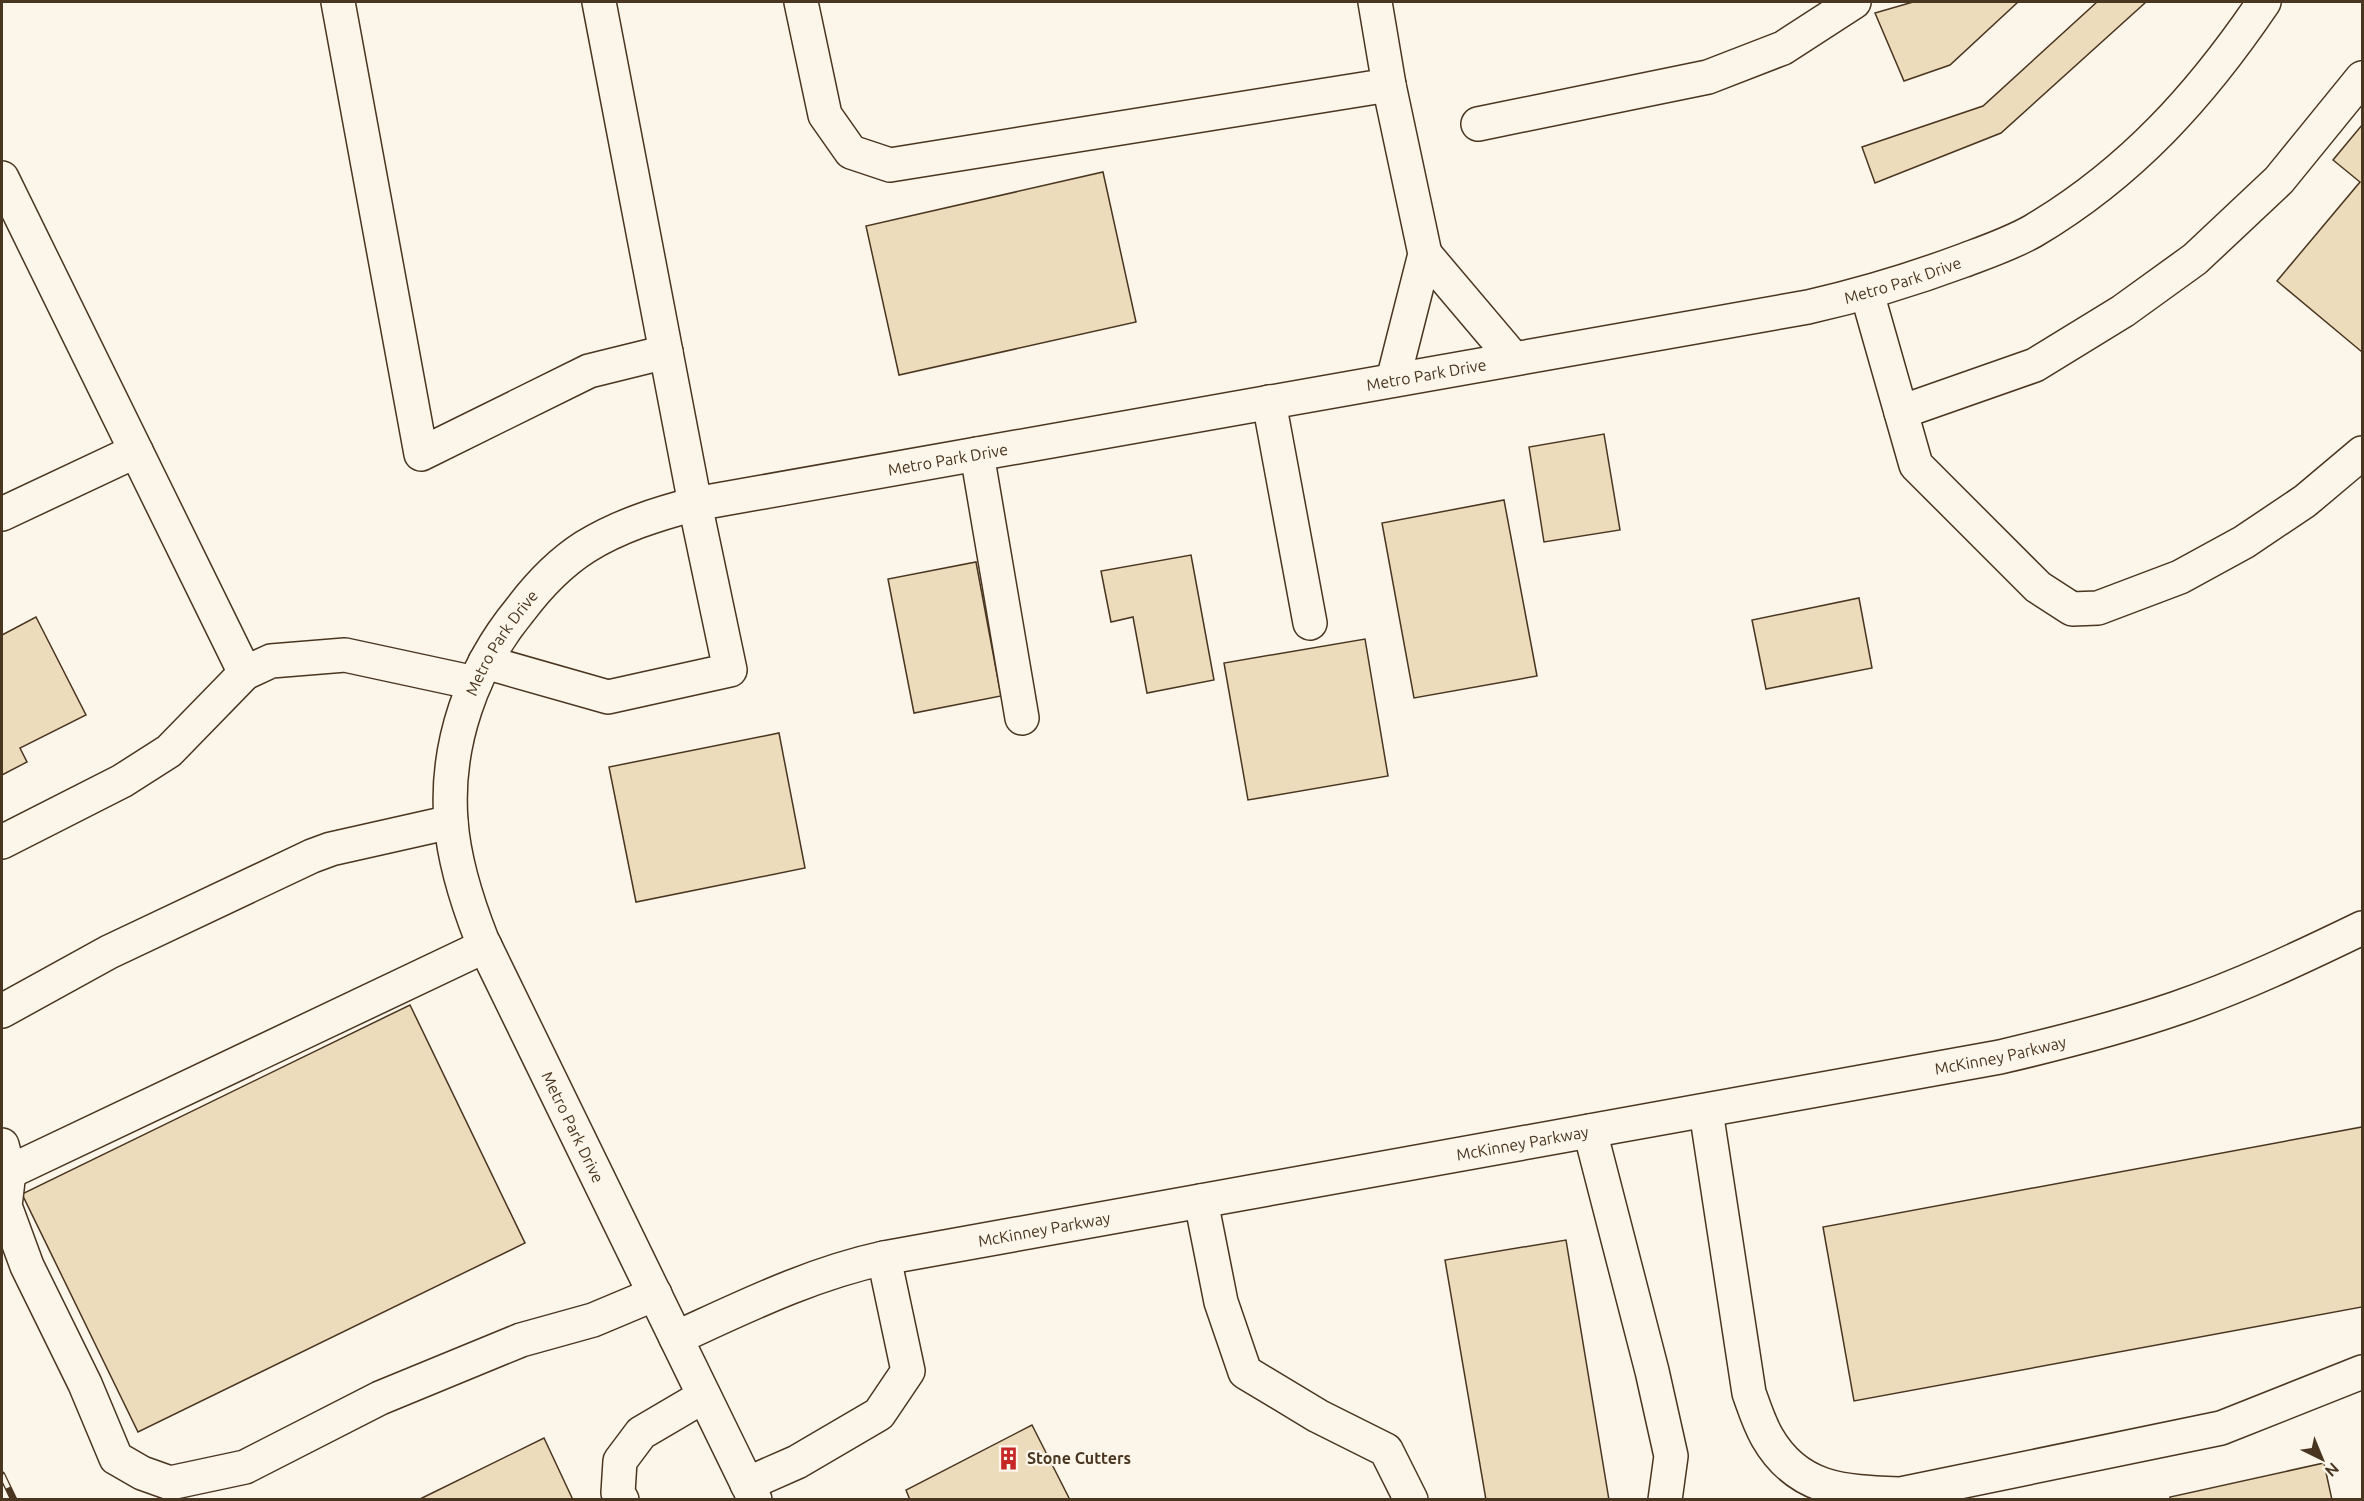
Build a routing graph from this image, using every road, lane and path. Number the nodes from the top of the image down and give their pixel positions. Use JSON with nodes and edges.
{"nodes":[{"id":1,"x":338,"y":2,"type":"edge"},
{"id":2,"x":599,"y":2,"type":"edge"},
{"id":3,"x":801,"y":2,"type":"edge"},
{"id":4,"x":1375,"y":2,"type":"edge"},
{"id":5,"x":1854,"y":2,"type":"edge"},
{"id":6,"x":2264,"y":2,"type":"edge"},
{"id":7,"x":2362,"y":78,"type":"edge"},
{"id":8,"x":1389,"y":85,"type":"junction"},
{"id":9,"x":1478,"y":124,"type":"dead end"},
{"id":10,"x":2,"y":178,"type":"edge"},
{"id":11,"x":1425,"y":254,"type":"junction"},
{"id":12,"x":1868,"y":292,"type":"junction"},
{"id":13,"x":666,"y":352,"type":"junction"},
{"id":14,"x":1513,"y":357,"type":"junction"},
{"id":15,"x":1393,"y":380,"type":"junction"},
{"id":16,"x":1269,"y":402,"type":"junction"},
{"id":17,"x":1901,"y":412,"type":"junction"},
{"id":18,"x":136,"y":451,"type":"junction"},
{"id":19,"x":2362,"y":453,"type":"edge"},
{"id":20,"x":977,"y":454,"type":"junction"},
{"id":21,"x":695,"y":504,"type":"junction"},
{"id":22,"x":2,"y":514,"type":"edge"},
{"id":23,"x":1310,"y":623,"type":"dead end"},
{"id":24,"x":245,"y":673,"type":"junction"},
{"id":25,"x":480,"y":673,"type":"junction"},
{"id":26,"x":1022,"y":718,"type":"dead end"},
{"id":27,"x":451,"y":822,"type":"junction"},
{"id":28,"x":2,"y":842,"type":"edge"},
{"id":29,"x":2362,"y":928,"type":"edge"},
{"id":30,"x":485,"y":946,"type":"junction"},
{"id":31,"x":2,"y":1011,"type":"edge"},
{"id":32,"x":1706,"y":1111,"type":"junction"},
{"id":33,"x":1590,"y":1131,"type":"junction"},
{"id":34,"x":5,"y":1158,"type":"edge"},
{"id":35,"x":1201,"y":1201,"type":"junction"},
{"id":36,"x":884,"y":1258,"type":"junction"},
{"id":37,"x":655,"y":1294,"type":"junction"},
{"id":38,"x":676,"y":1338,"type":"junction"},
{"id":39,"x":2362,"y":1372,"type":"edge"},
{"id":40,"x":704,"y":1396,"type":"junction"},
{"id":41,"x":751,"y":1492,"type":"edge"},
{"id":42,"x":622,"y":1500,"type":"edge"},
{"id":43,"x":1411,"y":1500,"type":"edge"},
{"id":44,"x":1665,"y":1500,"type":"edge"}],
"edges":[{"from":1,"to":13,"type":"street"},
{"from":2,"to":13,"type":"street"},
{"from":3,"to":8,"type":"street"},
{"from":4,"to":8,"type":"street"},
{"from":5,"to":9,"type":"street"},
{"from":6,"to":12,"type":"street","name":"Metro Park Drive"},
{"from":7,"to":17,"type":"street"},
{"from":8,"to":11,"type":"street"},
{"from":10,"to":18,"type":"street"},
{"from":11,"to":14,"type":"street"},
{"from":11,"to":15,"type":"street"},
{"from":12,"to":14,"type":"street","name":"Metro Park Drive"},
{"from":12,"to":17,"type":"street"},
{"from":13,"to":21,"type":"street"},
{"from":14,"to":15,"type":"street","name":"Metro Park Drive"},
{"from":15,"to":16,"type":"street","name":"Metro Park Drive"},
{"from":16,"to":20,"type":"street","name":"Metro Park Drive"},
{"from":16,"to":23,"type":"street"},
{"from":17,"to":19,"type":"street"},
{"from":18,"to":22,"type":"street"},
{"from":18,"to":24,"type":"street"},
{"from":20,"to":21,"type":"street","name":"Metro Park Drive"},
{"from":20,"to":26,"type":"street"},
{"from":21,"to":25,"type":"street","name":"Metro Park Drive"},
{"from":21,"to":25,"type":"street"},
{"from":24,"to":25,"type":"street"},
{"from":24,"to":28,"type":"street"},
{"from":25,"to":27,"type":"street","name":"Metro Park Drive"},
{"from":27,"to":30,"type":"street","name":"Metro Park Drive"},
{"from":27,"to":31,"type":"street"},
{"from":29,"to":32,"type":"street","name":"McKinney Parkway"},
{"from":30,"to":34,"type":"street"},
{"from":30,"to":37,"type":"street","name":"Metro Park Drive"},
{"from":32,"to":33,"type":"street","name":"McKinney Parkway"},
{"from":32,"to":39,"type":"street"},
{"from":33,"to":35,"type":"street","name":"McKinney Parkway"},
{"from":33,"to":44,"type":"street"},
{"from":34,"to":37,"type":"street"},
{"from":35,"to":36,"type":"street","name":"McKinney Parkway"},
{"from":35,"to":43,"type":"street"},
{"from":36,"to":38,"type":"street","name":"McKinney Parkway"},
{"from":36,"to":41,"type":"street"},
{"from":37,"to":38,"type":"street","name":"Metro Park Drive"},
{"from":38,"to":40,"type":"street","name":"Metro Park Drive"},
{"from":40,"to":41,"type":"street","name":"Metro Park Drive"},
{"from":40,"to":42,"type":"street"}]}
